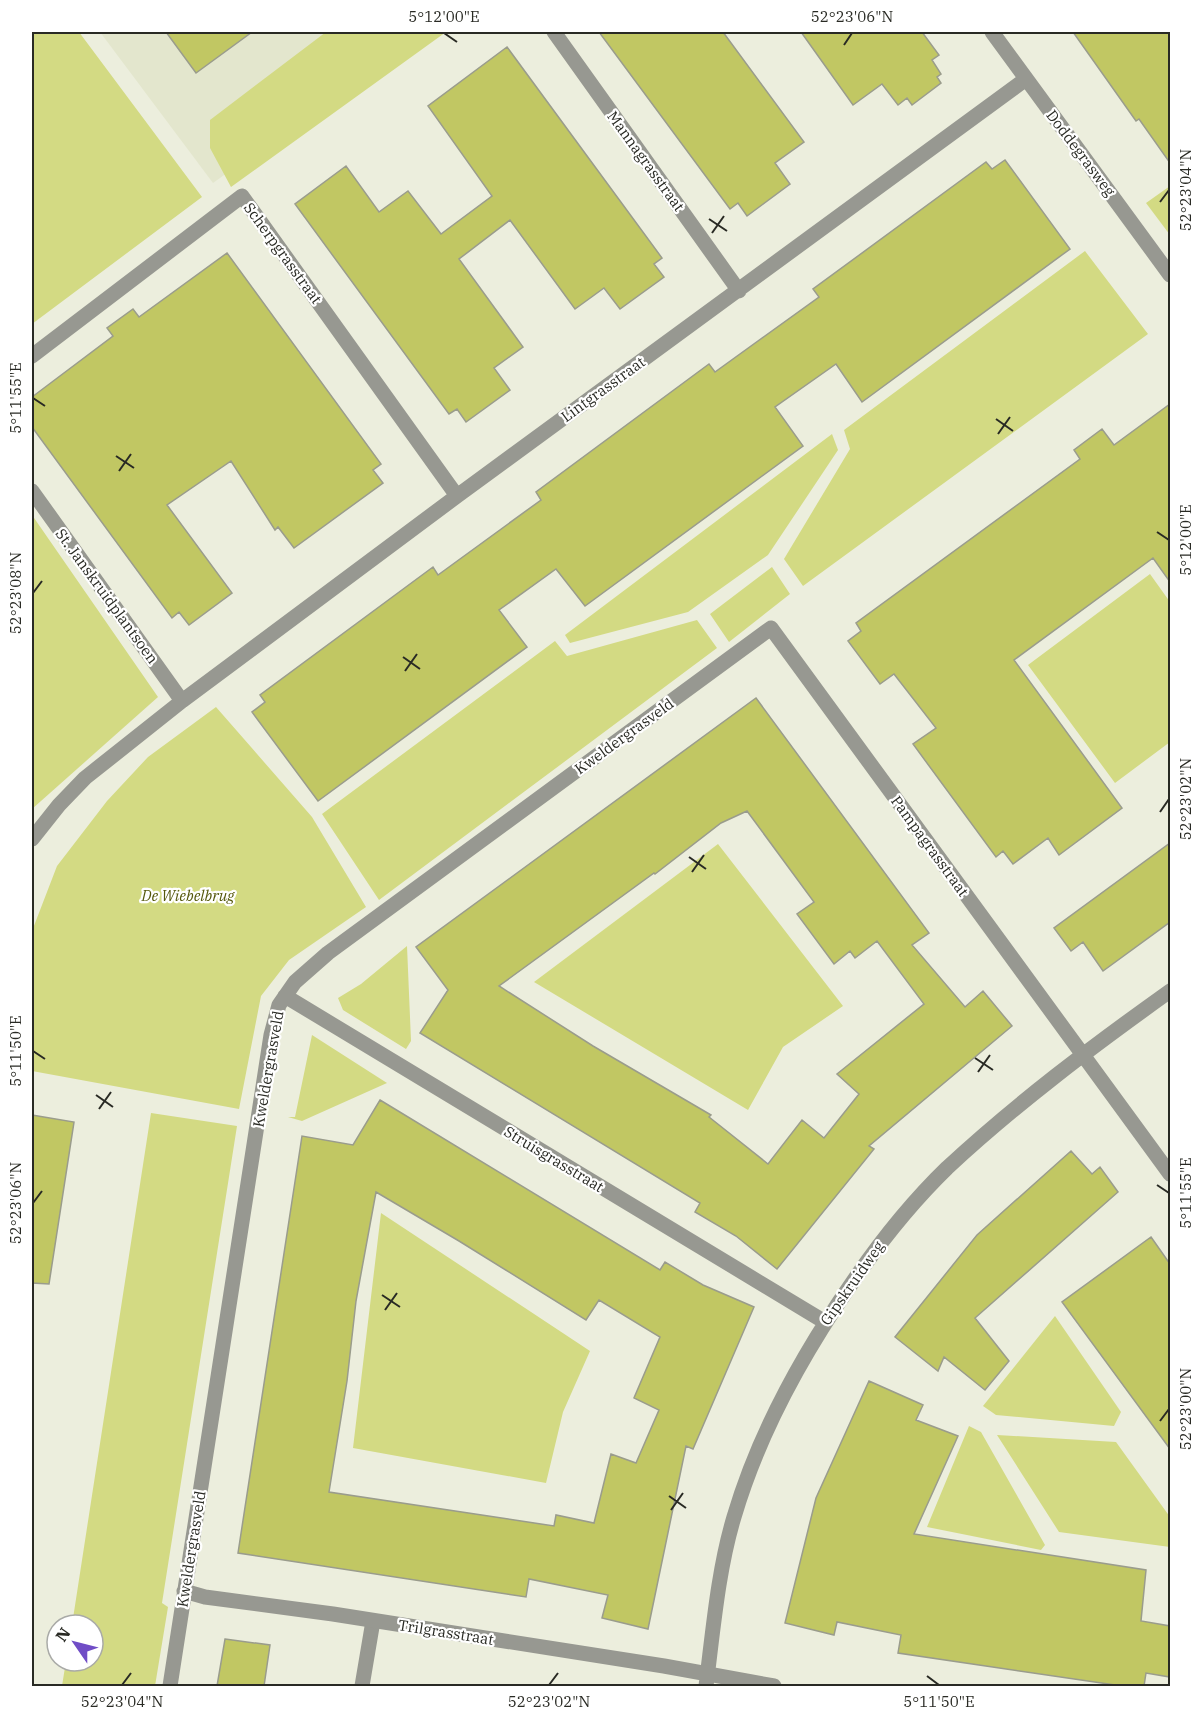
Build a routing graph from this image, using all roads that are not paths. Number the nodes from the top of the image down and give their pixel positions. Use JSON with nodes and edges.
{"nodes":[{"id":1,"x":554,"y":32,"type":"edge"},
{"id":2,"x":992,"y":32,"type":"edge"},
{"id":3,"x":1026,"y":80,"type":"junction"},
{"id":4,"x":1170,"y":275,"type":"edge"},
{"id":5,"x":739,"y":291,"type":"junction"},
{"id":6,"x":32,"y":356,"type":"edge"},
{"id":7,"x":32,"y":491,"type":"edge"},
{"id":8,"x":457,"y":496,"type":"junction"},
{"id":9,"x":778,"y":637,"type":"joint"},
{"id":10,"x":182,"y":701,"type":"junction"},
{"id":11,"x":32,"y":839,"type":"edge"},
{"id":12,"x":1170,"y":991,"type":"edge"},
{"id":13,"x":285,"y":996,"type":"junction"},
{"id":14,"x":1084,"y":1053,"type":"junction"},
{"id":15,"x":1170,"y":1174,"type":"edge"},
{"id":16,"x":825,"y":1322,"type":"junction"},
{"id":17,"x":184,"y":1591,"type":"junction"},
{"id":18,"x":373,"y":1621,"type":"junction"},
{"id":19,"x":707,"y":1680,"type":"edge"},
{"id":20,"x":170,"y":1686,"type":"edge"},
{"id":21,"x":362,"y":1686,"type":"edge"},
{"id":22,"x":774,"y":1686,"type":"edge"}],
"edges":[{"from":1,"to":5,"type":"street","name":"Mannagrasstraat"},
{"from":2,"to":3,"type":"street","name":"Doddegrasweg"},
{"from":3,"to":4,"type":"street","name":"Doddegrasweg"},
{"from":3,"to":5,"type":"street","name":"Lintgrasstraat"},
{"from":5,"to":8,"type":"street","name":"Lintgrasstraat"},
{"from":6,"to":8,"type":"street","name":"Scherpgrasstraat"},
{"from":7,"to":10,"type":"street","name":"St. Janskruidplantsoen"},
{"from":8,"to":10,"type":"street","name":"Lintgrasstraat"},
{"from":9,"to":13,"type":"street","name":"Kweldergrasveld"},
{"from":9,"to":14,"type":"street","name":"Pampagrasstraat"},
{"from":10,"to":11,"type":"street","name":"Lintgrasstraat"},
{"from":12,"to":14,"type":"street","name":"Gipskruidweg"},
{"from":13,"to":16,"type":"street","name":"Struisgrasstraat"},
{"from":13,"to":17,"type":"street","name":"Kweldergrasveld"},
{"from":14,"to":15,"type":"street","name":"Pampagrasstraat"},
{"from":14,"to":16,"type":"street","name":"Gipskruidweg"},
{"from":16,"to":19,"type":"street","name":"Gipskruidweg"},
{"from":17,"to":18,"type":"street","name":"Trilgrasstraat"},
{"from":17,"to":20,"type":"street","name":"Kweldergrasveld"},
{"from":18,"to":19,"type":"street","name":"Trilgrasstraat"},
{"from":18,"to":21,"type":"street"},
{"from":19,"to":22,"type":"street","name":"Trilgrasstraat"}]}
